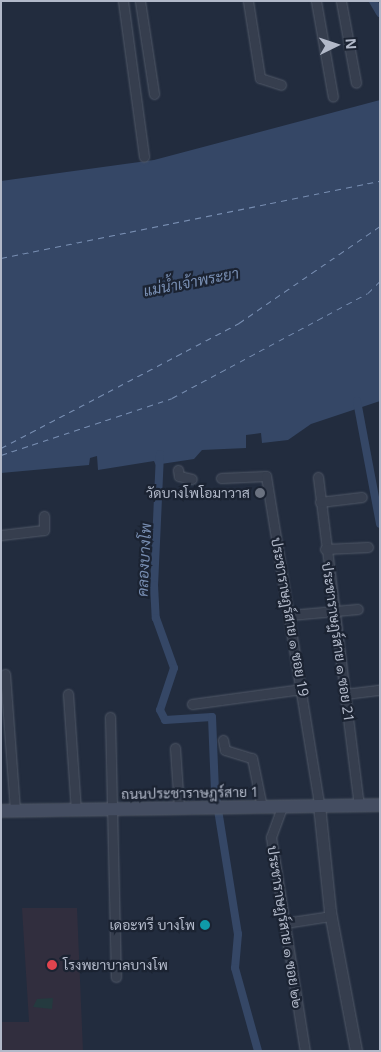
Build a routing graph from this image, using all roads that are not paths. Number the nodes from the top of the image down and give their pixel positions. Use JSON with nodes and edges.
{"nodes":[{"id":1,"x":123,"y":1,"type":"edge"},
{"id":2,"x":140,"y":1,"type":"edge"},
{"id":3,"x":248,"y":1,"type":"edge"},
{"id":4,"x":316,"y":1,"type":"edge"},
{"id":5,"x":340,"y":1,"type":"edge"},
{"id":6,"x":356,"y":83,"type":"dead end"},
{"id":7,"x":281,"y":85,"type":"dead end"},
{"id":8,"x":154,"y":94,"type":"dead end"},
{"id":9,"x":333,"y":97,"type":"dead end"},
{"id":10,"x":144,"y":157,"type":"dead end"},
{"id":11,"x":178,"y":470,"type":"dead end"},
{"id":12,"x":318,"y":477,"type":"dead end"},
{"id":13,"x":192,"y":478,"type":"dead end"},
{"id":14,"x":220,"y":478,"type":"dead end"},
{"id":15,"x":362,"y":497,"type":"dead end"},
{"id":16,"x":320,"y":502,"type":"junction"},
{"id":17,"x":44,"y":516,"type":"dead end"},
{"id":18,"x":1,"y":535,"type":"edge"},
{"id":19,"x":368,"y":547,"type":"dead end"},
{"id":20,"x":325,"y":549,"type":"junction"},
{"id":21,"x":358,"y":609,"type":"dead end"},
{"id":22,"x":332,"y":613,"type":"junction"},
{"id":23,"x":290,"y":615,"type":"junction"},
{"id":24,"x":4,"y":674,"type":"dead end"},
{"id":25,"x":302,"y":689,"type":"junction"},
{"id":26,"x":380,"y":690,"type":"edge"},
{"id":27,"x":68,"y":694,"type":"dead end"},
{"id":28,"x":345,"y":694,"type":"junction"},
{"id":29,"x":192,"y":704,"type":"dead end"},
{"id":30,"x":110,"y":716,"type":"dead end"},
{"id":31,"x":222,"y":740,"type":"dead end"},
{"id":32,"x":174,"y":748,"type":"dead end"},
{"id":33,"x":319,"y":805,"type":"junction"},
{"id":34,"x":380,"y":805,"type":"edge"},
{"id":35,"x":359,"y":806,"type":"junction"},
{"id":36,"x":262,"y":807,"type":"junction"},
{"id":37,"x":282,"y":807,"type":"junction"},
{"id":38,"x":179,"y":808,"type":"junction"},
{"id":39,"x":76,"y":810,"type":"junction"},
{"id":40,"x":111,"y":810,"type":"junction"},
{"id":41,"x":1,"y":811,"type":"edge"},
{"id":42,"x":14,"y":811,"type":"junction"},
{"id":43,"x":331,"y":916,"type":"junction"},
{"id":44,"x":285,"y":924,"type":"junction"},
{"id":45,"x":116,"y":977,"type":"dead end"},
{"id":46,"x":305,"y":1051,"type":"edge"},
{"id":47,"x":356,"y":1051,"type":"edge"}],
"edges":[{"from":1,"to":10,"type":"street"},
{"from":2,"to":8,"type":"street"},
{"from":3,"to":7,"type":"street"},
{"from":4,"to":9,"type":"street"},
{"from":5,"to":6,"type":"street"},
{"from":11,"to":13,"type":"street"},
{"from":12,"to":16,"type":"street","name":"ประชาราษฎร์สาย ๑ ซอย 21"},
{"from":14,"to":23,"type":"street","name":"ประชาราษฎร์สาย ๑ ซอย 19"},
{"from":15,"to":16,"type":"street"},
{"from":16,"to":20,"type":"street","name":"ประชาราษฎร์สาย ๑ ซอย 21"},
{"from":17,"to":18,"type":"street"},
{"from":19,"to":20,"type":"street"},
{"from":20,"to":22,"type":"street","name":"ประชาราษฎร์สาย ๑ ซอย 21"},
{"from":21,"to":22,"type":"street"},
{"from":22,"to":23,"type":"street"},
{"from":22,"to":28,"type":"street","name":"ประชาราษฎร์สาย ๑ ซอย 21"},
{"from":23,"to":25,"type":"street","name":"ประชาราษฎร์สาย ๑ ซอย 19"},
{"from":24,"to":42,"type":"street"},
{"from":25,"to":29,"type":"street"},
{"from":25,"to":33,"type":"street","name":"ประชาราษฎร์สาย ๑ ซอย 19"},
{"from":26,"to":28,"type":"street"},
{"from":27,"to":39,"type":"street"},
{"from":28,"to":35,"type":"street","name":"ประชาราษฎร์สาย ๑ ซอย 21"},
{"from":30,"to":40,"type":"street"},
{"from":31,"to":36,"type":"street"},
{"from":32,"to":38,"type":"street"},
{"from":33,"to":35,"type":"main road","name":"ถนนประชาราษฎร์สาย 1"},
{"from":33,"to":37,"type":"main road","name":"ถนนประชาราษฎร์สาย 1"},
{"from":33,"to":43,"type":"street"},
{"from":34,"to":35,"type":"main road","name":"ถนนประชาราษฎร์สาย 1"},
{"from":36,"to":37,"type":"main road","name":"ถนนประชาราษฎร์สาย 1"},
{"from":36,"to":38,"type":"main road","name":"ถนนประชาราษฎร์สาย 1"},
{"from":37,"to":44,"type":"street","name":"ประชาราษฎร์สาย ๑ ซอย ๒๒"},
{"from":38,"to":40,"type":"main road","name":"ถนนประชาราษฎร์สาย 1"},
{"from":39,"to":40,"type":"main road","name":"ถนนประชาราษฎร์สาย 1"},
{"from":39,"to":42,"type":"main road","name":"ถนนประชาราษฎร์สาย 1"},
{"from":40,"to":45,"type":"street"},
{"from":41,"to":42,"type":"main road","name":"ถนนประชาราษฎร์สาย 1"},
{"from":43,"to":44,"type":"street"},
{"from":43,"to":47,"type":"street"},
{"from":44,"to":46,"type":"street","name":"ประชาราษฎร์สาย ๑ ซอย ๒๒"}]}
